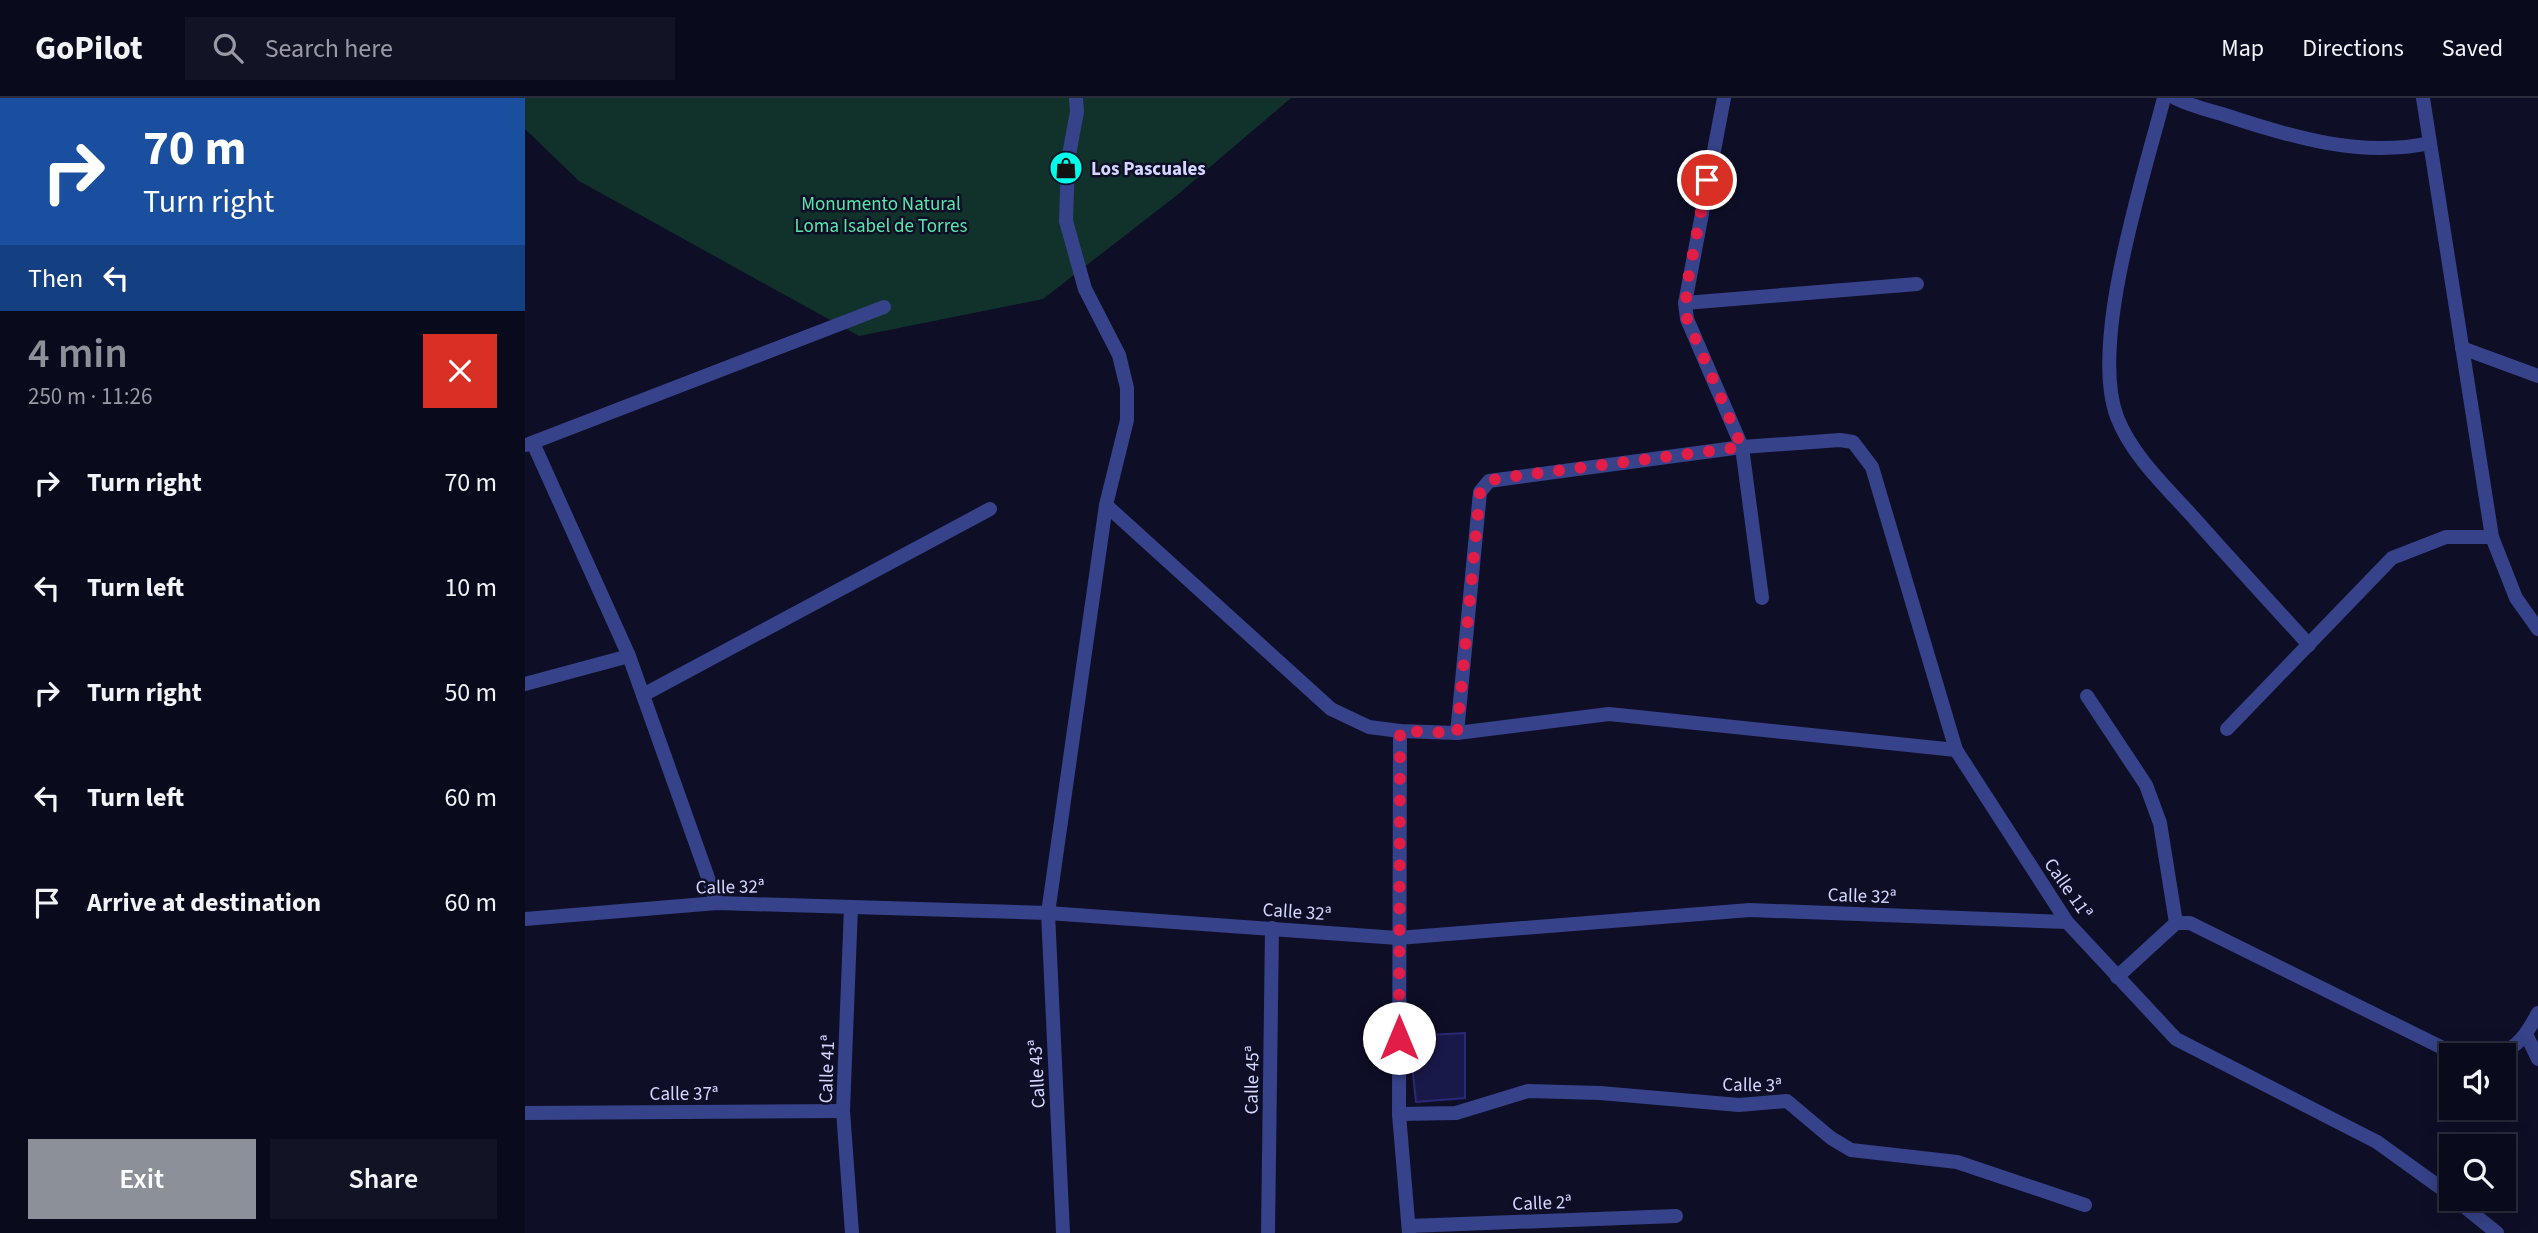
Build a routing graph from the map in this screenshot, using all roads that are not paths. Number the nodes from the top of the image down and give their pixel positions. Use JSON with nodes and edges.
{"nodes":[{"id":1,"x":1076,"y":98,"type":"edge"},
{"id":2,"x":1724,"y":98,"type":"edge"},
{"id":3,"x":2164,"y":98,"type":"edge"},
{"id":4,"x":2175,"y":98,"type":"edge"},
{"id":5,"x":2423,"y":98,"type":"edge"},
{"id":6,"x":2430,"y":143,"type":"junction"},
{"id":7,"x":1917,"y":284,"type":"dead end"},
{"id":8,"x":1685,"y":303,"type":"junction"},
{"id":9,"x":884,"y":307,"type":"dead end"},
{"id":10,"x":2462,"y":348,"type":"junction"},
{"id":11,"x":2538,"y":376,"type":"edge"},
{"id":12,"x":529,"y":444,"type":"edge"},
{"id":13,"x":1742,"y":447,"type":"junction"},
{"id":14,"x":1106,"y":505,"type":"junction"},
{"id":15,"x":989,"y":509,"type":"dead end"},
{"id":16,"x":2492,"y":537,"type":"junction"},
{"id":17,"x":1762,"y":598,"type":"dead end"},
{"id":18,"x":2538,"y":629,"type":"edge"},
{"id":19,"x":2309,"y":645,"type":"junction"},
{"id":20,"x":629,"y":656,"type":"junction"},
{"id":21,"x":525,"y":684,"type":"edge"},
{"id":22,"x":643,"y":695,"type":"junction"},
{"id":23,"x":2087,"y":696,"type":"dead end"},
{"id":24,"x":2227,"y":729,"type":"dead end"},
{"id":25,"x":1400,"y":731,"type":"junction"},
{"id":26,"x":1457,"y":733,"type":"junction"},
{"id":27,"x":1956,"y":750,"type":"junction"},
{"id":28,"x":717,"y":903,"type":"junction"},
{"id":29,"x":851,"y":907,"type":"junction"},
{"id":30,"x":1048,"y":913,"type":"junction"},
{"id":31,"x":525,"y":919,"type":"edge"},
{"id":32,"x":2067,"y":922,"type":"junction"},
{"id":33,"x":2176,"y":923,"type":"junction"},
{"id":34,"x":1272,"y":928,"type":"junction"},
{"id":35,"x":1398,"y":938,"type":"junction"},
{"id":36,"x":2117,"y":977,"type":"junction"},
{"id":37,"x":2538,"y":1013,"type":"edge"},
{"id":38,"x":2526,"y":1034,"type":"junction"},
{"id":39,"x":2516,"y":1045,"type":"edge"},
{"id":40,"x":2439,"y":1046,"type":"edge"},
{"id":41,"x":2538,"y":1059,"type":"edge"},
{"id":42,"x":843,"y":1111,"type":"junction"},
{"id":43,"x":525,"y":1114,"type":"edge"},
{"id":44,"x":1399,"y":1114,"type":"junction"},
{"id":45,"x":2439,"y":1187,"type":"edge"},
{"id":46,"x":2085,"y":1205,"type":"dead end"},
{"id":47,"x":2470,"y":1211,"type":"edge"},
{"id":48,"x":1676,"y":1216,"type":"dead end"},
{"id":49,"x":1409,"y":1230,"type":"edge"},
{"id":50,"x":852,"y":1233,"type":"edge"},
{"id":51,"x":1063,"y":1233,"type":"edge"},
{"id":52,"x":1268,"y":1233,"type":"edge"},
{"id":53,"x":2497,"y":1233,"type":"edge"}],
"edges":[{"from":1,"to":14,"type":"street","name":"Calle 43ª"},
{"from":2,"to":8,"type":"street"},
{"from":3,"to":19,"type":"street"},
{"from":4,"to":6,"type":"street"},
{"from":5,"to":6,"type":"street"},
{"from":6,"to":10,"type":"street"},
{"from":7,"to":8,"type":"street"},
{"from":8,"to":13,"type":"street"},
{"from":9,"to":12,"type":"street"},
{"from":10,"to":11,"type":"street"},
{"from":10,"to":16,"type":"street"},
{"from":12,"to":20,"type":"street"},
{"from":13,"to":17,"type":"street"},
{"from":13,"to":26,"type":"street"},
{"from":13,"to":27,"type":"street","name":"Calle 11ª"},
{"from":14,"to":25,"type":"street"},
{"from":14,"to":30,"type":"street","name":"Calle 43ª"},
{"from":15,"to":22,"type":"street"},
{"from":16,"to":18,"type":"street"},
{"from":16,"to":19,"type":"street"},
{"from":19,"to":24,"type":"street"},
{"from":20,"to":21,"type":"street"},
{"from":20,"to":22,"type":"street"},
{"from":22,"to":28,"type":"street"},
{"from":23,"to":33,"type":"street"},
{"from":25,"to":26,"type":"street"},
{"from":25,"to":35,"type":"street"},
{"from":26,"to":27,"type":"street"},
{"from":27,"to":32,"type":"street","name":"Calle 11ª"},
{"from":28,"to":29,"type":"street","name":"Calle 32ª"},
{"from":28,"to":31,"type":"street","name":"Calle 32ª"},
{"from":29,"to":30,"type":"street","name":"Calle 32ª"},
{"from":29,"to":42,"type":"street","name":"Calle 41ª"},
{"from":30,"to":34,"type":"street","name":"Calle 32ª"},
{"from":30,"to":51,"type":"street","name":"Calle 43ª"},
{"from":32,"to":35,"type":"street","name":"Calle 32ª"},
{"from":32,"to":36,"type":"street","name":"Calle 11ª"},
{"from":33,"to":36,"type":"street"},
{"from":33,"to":40,"type":"street"},
{"from":34,"to":35,"type":"street","name":"Calle 32ª"},
{"from":34,"to":52,"type":"street","name":"Calle 45ª"},
{"from":35,"to":44,"type":"street"},
{"from":36,"to":45,"type":"street","name":"Calle 11ª"},
{"from":37,"to":38,"type":"street"},
{"from":38,"to":39,"type":"street"},
{"from":38,"to":41,"type":"street"},
{"from":42,"to":43,"type":"street","name":"Calle 37ª"},
{"from":42,"to":50,"type":"street","name":"Calle 41ª"},
{"from":44,"to":46,"type":"street","name":"Calle 3ª"},
{"from":44,"to":49,"type":"street"},
{"from":47,"to":53,"type":"street","name":"Calle 11ª"},
{"from":48,"to":49,"type":"street","name":"Calle 2ª"}]}
